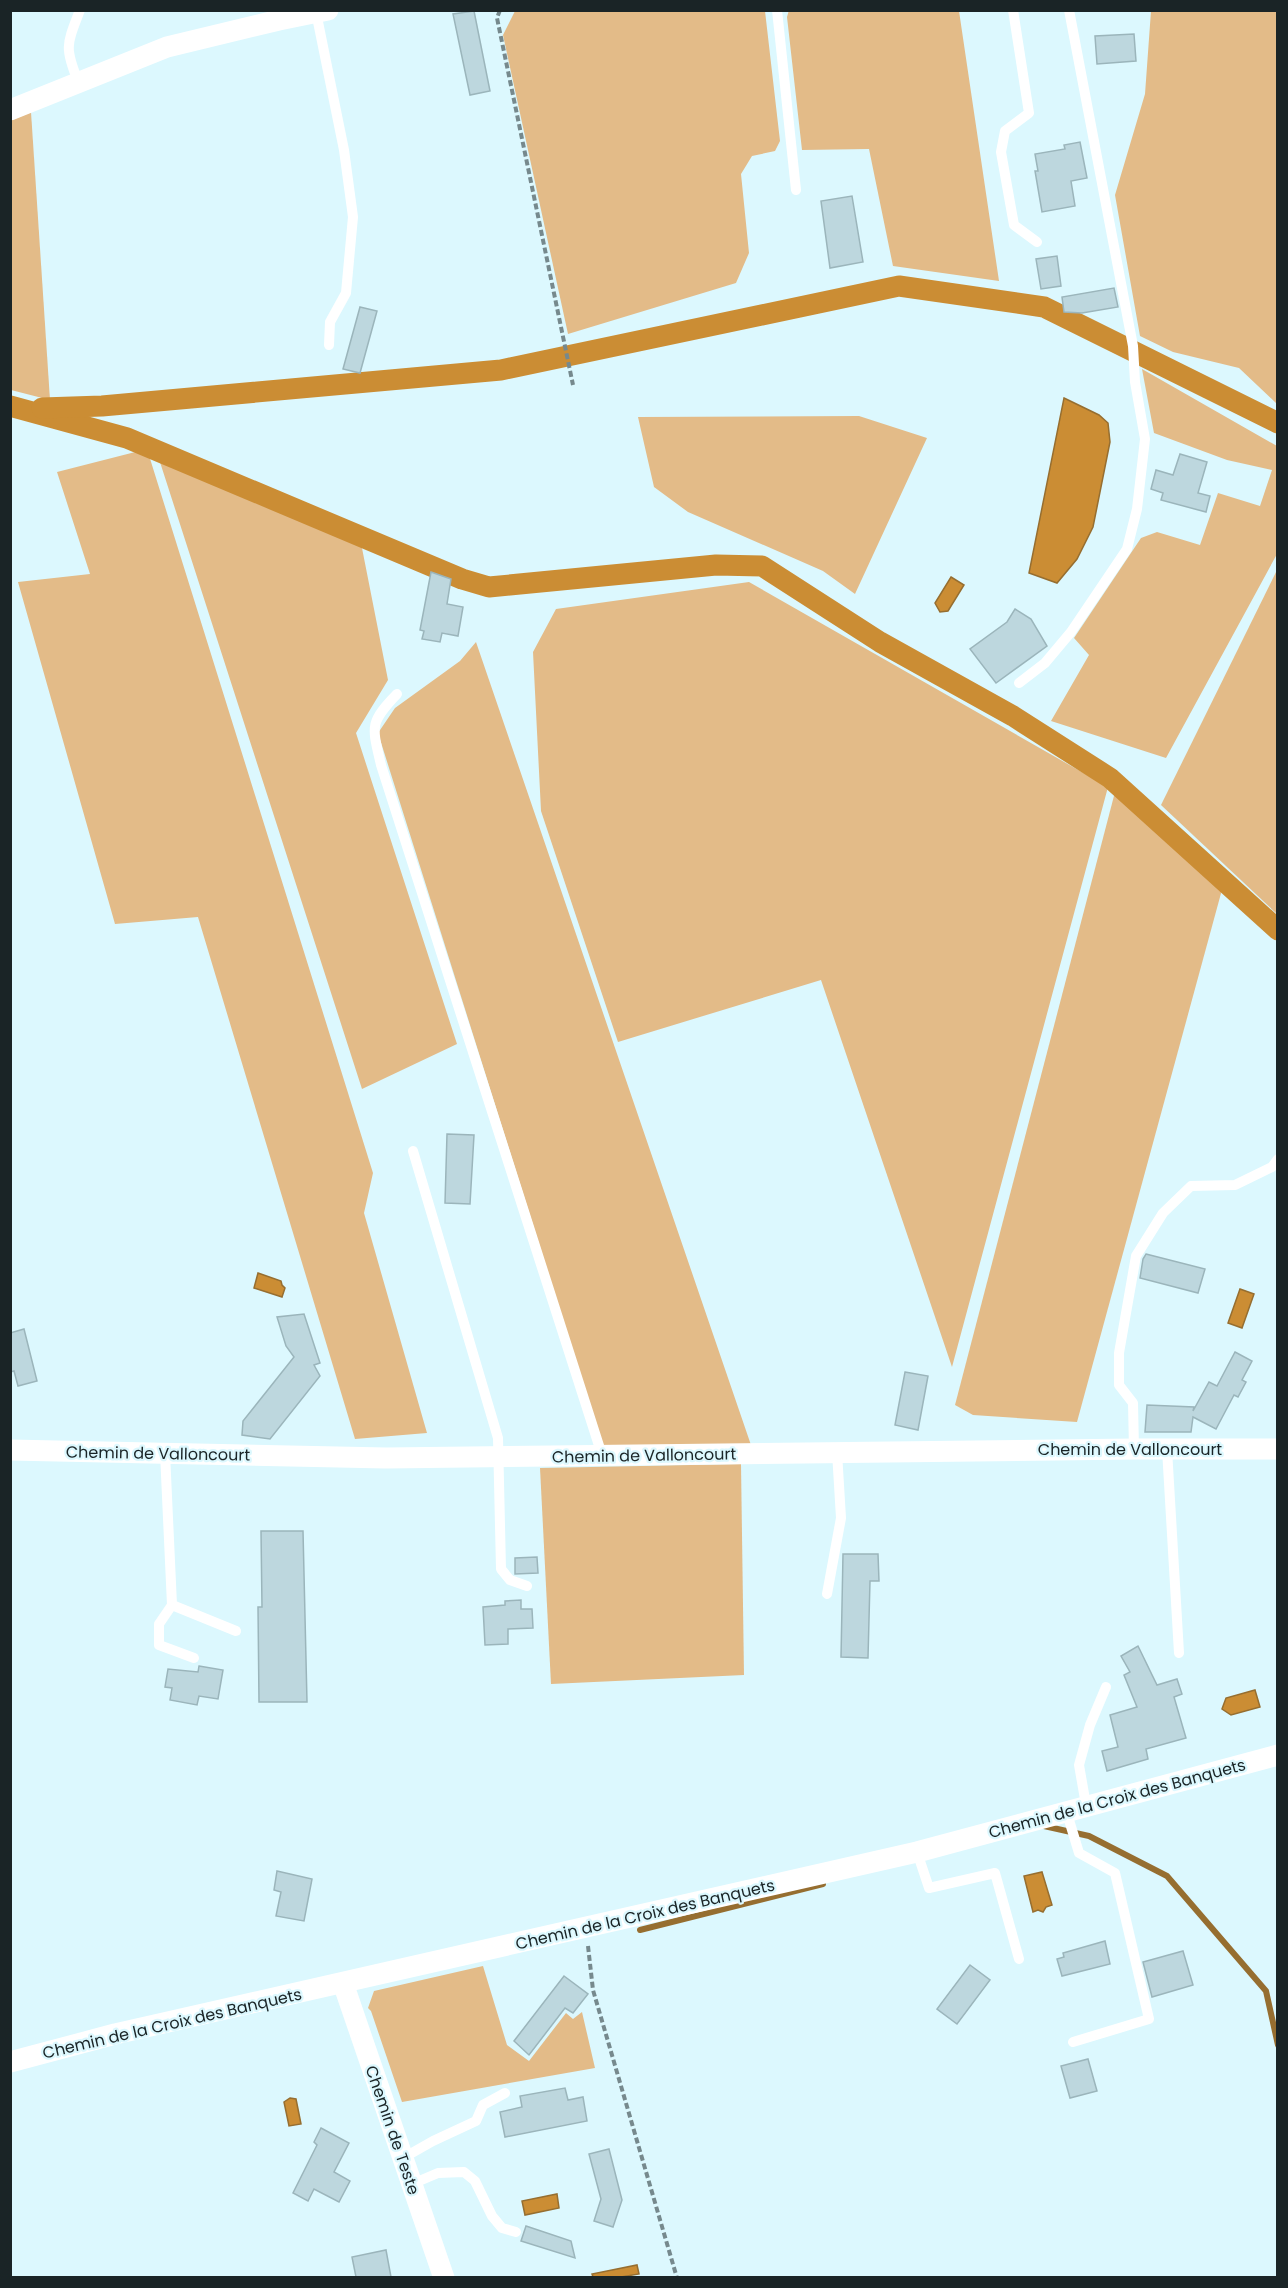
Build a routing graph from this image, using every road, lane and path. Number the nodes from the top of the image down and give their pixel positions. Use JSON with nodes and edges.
{"nodes":[{"id":1,"x":80,"y":10,"type":"edge"},
{"id":2,"x":500,"y":10,"type":"edge"},
{"id":3,"x":777,"y":10,"type":"edge"},
{"id":4,"x":1013,"y":10,"type":"edge"},
{"id":5,"x":1069,"y":10,"type":"edge"},
{"id":6,"x":322,"y":11,"type":"edge"},
{"id":7,"x":78,"y":81,"type":"junction"},
{"id":8,"x":10,"y":110,"type":"edge"},
{"id":9,"x":796,"y":190,"type":"dead end"},
{"id":10,"x":1037,"y":242,"type":"dead end"},
{"id":11,"x":328,"y":345,"type":"dead end"},
{"id":12,"x":573,"y":385,"type":"dead end"},
{"id":13,"x":1019,"y":683,"type":"dead end"},
{"id":14,"x":397,"y":694,"type":"dead end"},
{"id":15,"x":413,"y":1150,"type":"dead end"},
{"id":16,"x":1278,"y":1159,"type":"edge"},
{"id":17,"x":1134,"y":1449,"type":"junction"},
{"id":18,"x":1167,"y":1449,"type":"junction"},
{"id":19,"x":1278,"y":1449,"type":"edge"},
{"id":20,"x":10,"y":1450,"type":"edge"},
{"id":21,"x":837,"y":1452,"type":"junction"},
{"id":22,"x":165,"y":1453,"type":"junction"},
{"id":23,"x":602,"y":1455,"type":"junction"},
{"id":24,"x":498,"y":1457,"type":"junction"},
{"id":25,"x":527,"y":1586,"type":"dead end"},
{"id":26,"x":827,"y":1594,"type":"dead end"},
{"id":27,"x":172,"y":1605,"type":"junction"},
{"id":28,"x":236,"y":1632,"type":"dead end"},
{"id":29,"x":1179,"y":1653,"type":"dead end"},
{"id":30,"x":194,"y":1658,"type":"dead end"},
{"id":31,"x":1106,"y":1687,"type":"dead end"},
{"id":32,"x":1278,"y":1755,"type":"edge"},
{"id":33,"x":1076,"y":1808,"type":"junction"},
{"id":34,"x":917,"y":1852,"type":"junction"},
{"id":35,"x":586,"y":1928,"type":"junction"},
{"id":36,"x":1019,"y":1959,"type":"dead end"},
{"id":37,"x":343,"y":1983,"type":"junction"},
{"id":38,"x":1073,"y":2042,"type":"dead end"},
{"id":39,"x":10,"y":2062,"type":"edge"},
{"id":40,"x":505,"y":2093,"type":"dead end"},
{"id":41,"x":403,"y":2158,"type":"junction"},
{"id":42,"x":412,"y":2184,"type":"junction"},
{"id":43,"x":516,"y":2232,"type":"dead end"},
{"id":44,"x":444,"y":2277,"type":"edge"},
{"id":45,"x":677,"y":2277,"type":"edge"}],
"edges":[{"from":1,"to":7,"type":"lane"},
{"from":2,"to":12,"type":"path"},
{"from":3,"to":9,"type":"lane"},
{"from":4,"to":10,"type":"lane"},
{"from":5,"to":13,"type":"lane"},
{"from":6,"to":7,"type":"street"},
{"from":6,"to":11,"type":"lane"},
{"from":7,"to":8,"type":"street"},
{"from":14,"to":23,"type":"lane"},
{"from":15,"to":24,"type":"lane"},
{"from":16,"to":17,"type":"lane"},
{"from":17,"to":18,"type":"street","name":"Chemin de Valloncourt"},
{"from":17,"to":21,"type":"street","name":"Chemin de Valloncourt"},
{"from":18,"to":19,"type":"street","name":"Chemin de Valloncourt"},
{"from":18,"to":29,"type":"lane"},
{"from":20,"to":22,"type":"street","name":"Chemin de Valloncourt"},
{"from":21,"to":23,"type":"street","name":"Chemin de Valloncourt"},
{"from":21,"to":26,"type":"lane"},
{"from":22,"to":24,"type":"street","name":"Chemin de Valloncourt"},
{"from":22,"to":27,"type":"lane"},
{"from":23,"to":24,"type":"street","name":"Chemin de Valloncourt"},
{"from":24,"to":25,"type":"lane"},
{"from":27,"to":28,"type":"lane"},
{"from":27,"to":30,"type":"lane"},
{"from":31,"to":33,"type":"lane"},
{"from":32,"to":33,"type":"street","name":"Chemin de la Croix des Banquets"},
{"from":33,"to":34,"type":"street","name":"Chemin de la Croix des Banquets"},
{"from":33,"to":38,"type":"lane"},
{"from":34,"to":35,"type":"street","name":"Chemin de la Croix des Banquets"},
{"from":34,"to":36,"type":"lane"},
{"from":35,"to":37,"type":"street","name":"Chemin de la Croix des Banquets"},
{"from":35,"to":45,"type":"path"},
{"from":37,"to":39,"type":"street","name":"Chemin de la Croix des Banquets"},
{"from":37,"to":41,"type":"street","name":"Chemin de Teste"},
{"from":40,"to":41,"type":"lane"},
{"from":41,"to":42,"type":"street","name":"Chemin de Teste"},
{"from":42,"to":43,"type":"lane"},
{"from":42,"to":44,"type":"street","name":"Chemin de Teste"}]}
